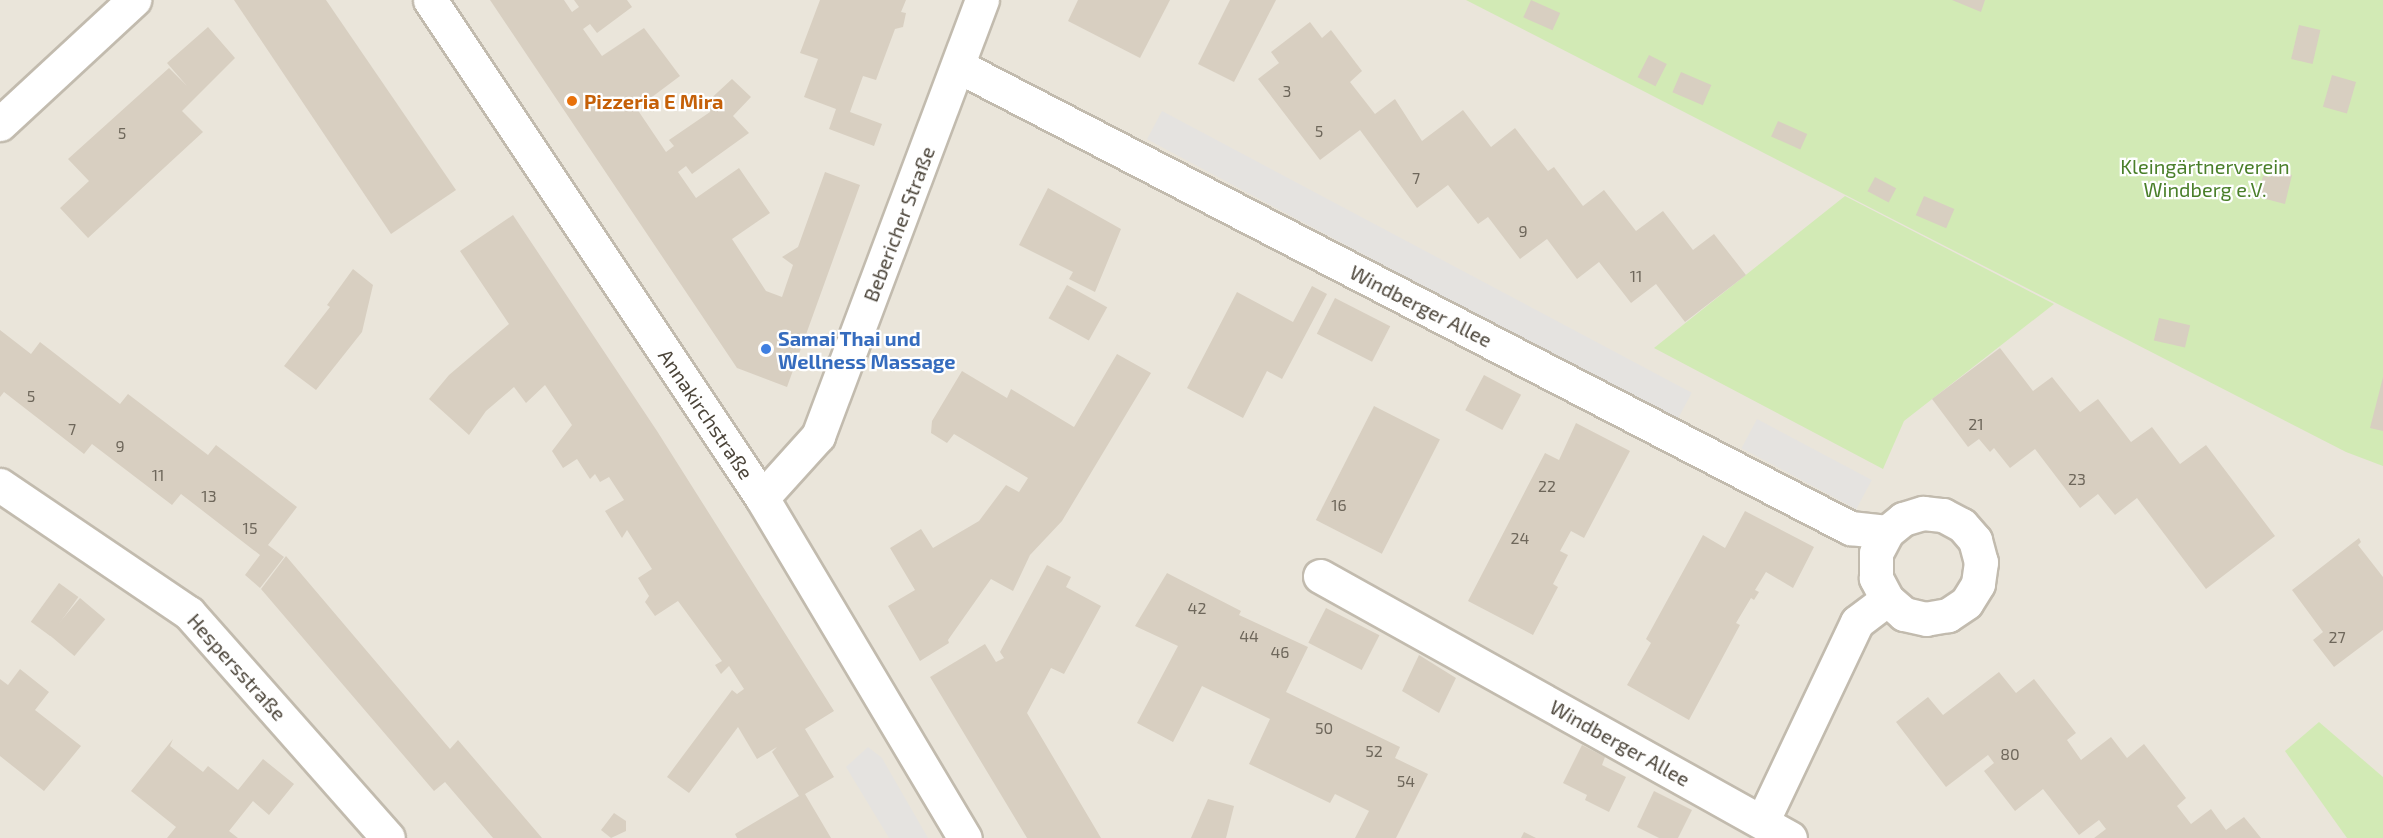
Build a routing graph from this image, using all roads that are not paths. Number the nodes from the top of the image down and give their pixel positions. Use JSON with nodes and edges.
{"nodes":[{"id":1,"x":134,"y":0,"type":"edge"},
{"id":2,"x":430,"y":0,"type":"edge"},
{"id":3,"x":982,"y":0,"type":"edge"},
{"id":4,"x":958,"y":66,"type":"junction"},
{"id":5,"x":0,"y":124,"type":"edge"},
{"id":6,"x":0,"y":485,"type":"edge"},
{"id":7,"x":762,"y":498,"type":"junction"},
{"id":8,"x":1887,"y":532,"type":"junction"},
{"id":9,"x":1320,"y":576,"type":"dead end"},
{"id":10,"x":1887,"y":599,"type":"junction"},
{"id":11,"x":1763,"y":820,"type":"junction"},
{"id":12,"x":388,"y":838,"type":"edge"},
{"id":13,"x":965,"y":838,"type":"edge"},
{"id":14,"x":1791,"y":838,"type":"edge"}],
"edges":[{"from":1,"to":5,"type":"street"},
{"from":2,"to":7,"type":"street","name":"Annakirchstraße"},
{"from":3,"to":4,"type":"street","name":"Bebericher Straße"},
{"from":4,"to":7,"type":"street","name":"Bebericher Straße"},
{"from":4,"to":8,"type":"street","name":"Windberger Allee"},
{"from":6,"to":12,"type":"street","name":"Hespersstraße"},
{"from":7,"to":13,"type":"street","name":"Annakirchstraße"},
{"from":8,"to":10,"type":"street"},
{"from":8,"to":10,"type":"street"},
{"from":9,"to":11,"type":"street","name":"Windberger Allee"},
{"from":10,"to":11,"type":"street"},
{"from":11,"to":14,"type":"street","name":"Windberger Allee"}]}
